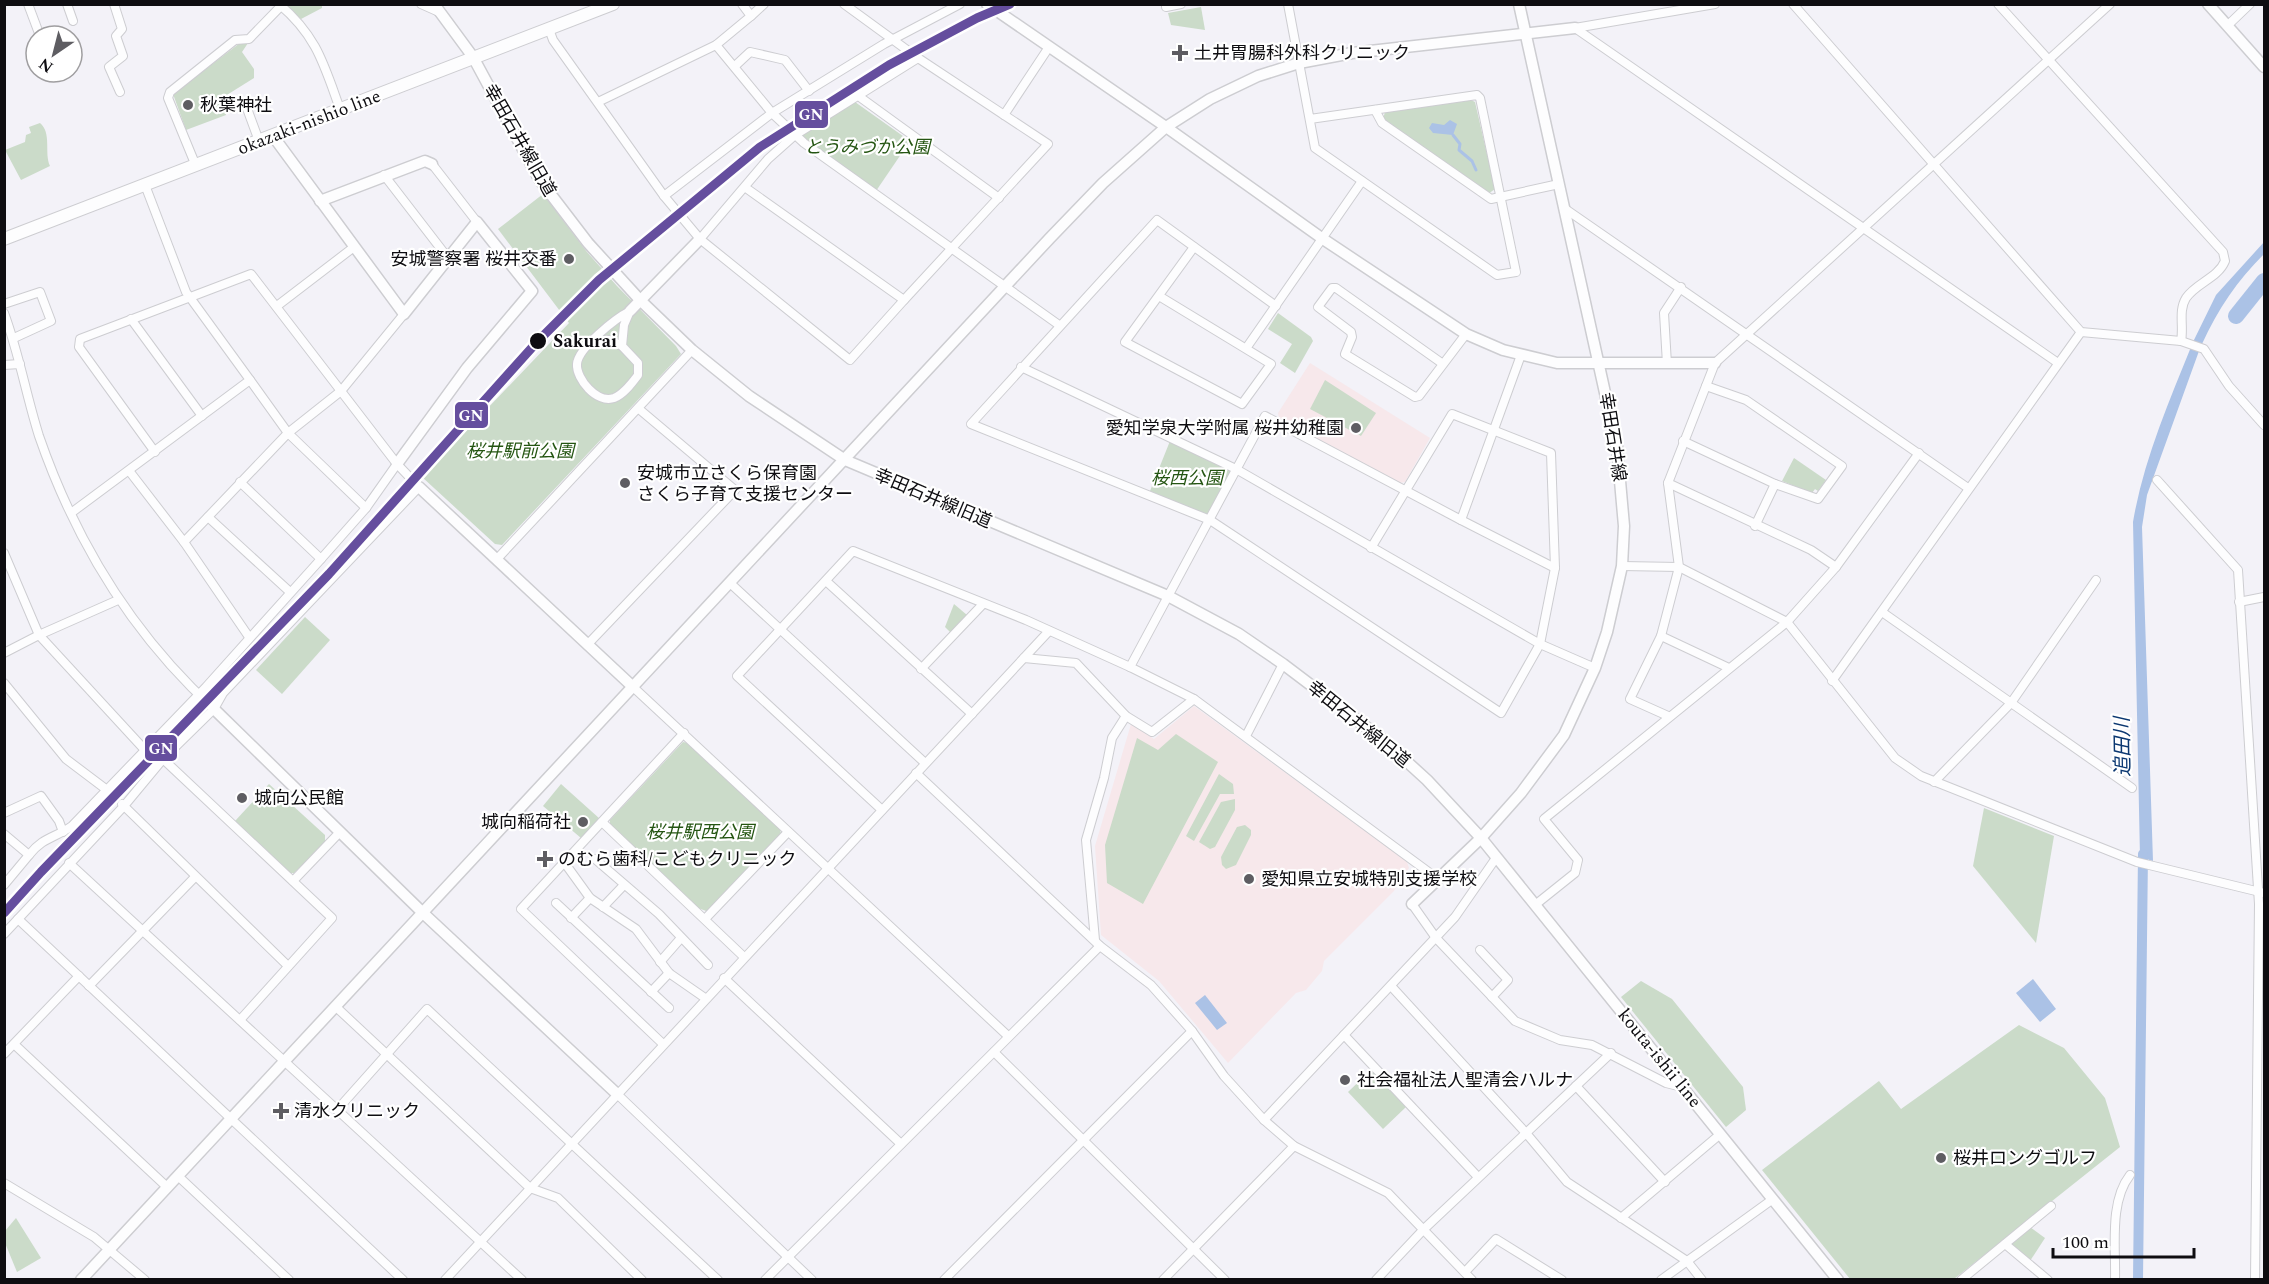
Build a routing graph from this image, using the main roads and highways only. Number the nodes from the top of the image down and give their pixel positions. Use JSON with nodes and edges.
{"nodes":[{"id":1,"x":613,"y":4,"type":"edge"},
{"id":2,"x":4,"y":239,"type":"edge"}],
"edges":[{"from":1,"to":2,"type":"main road","name":"okazaki-nishio line"}]}
